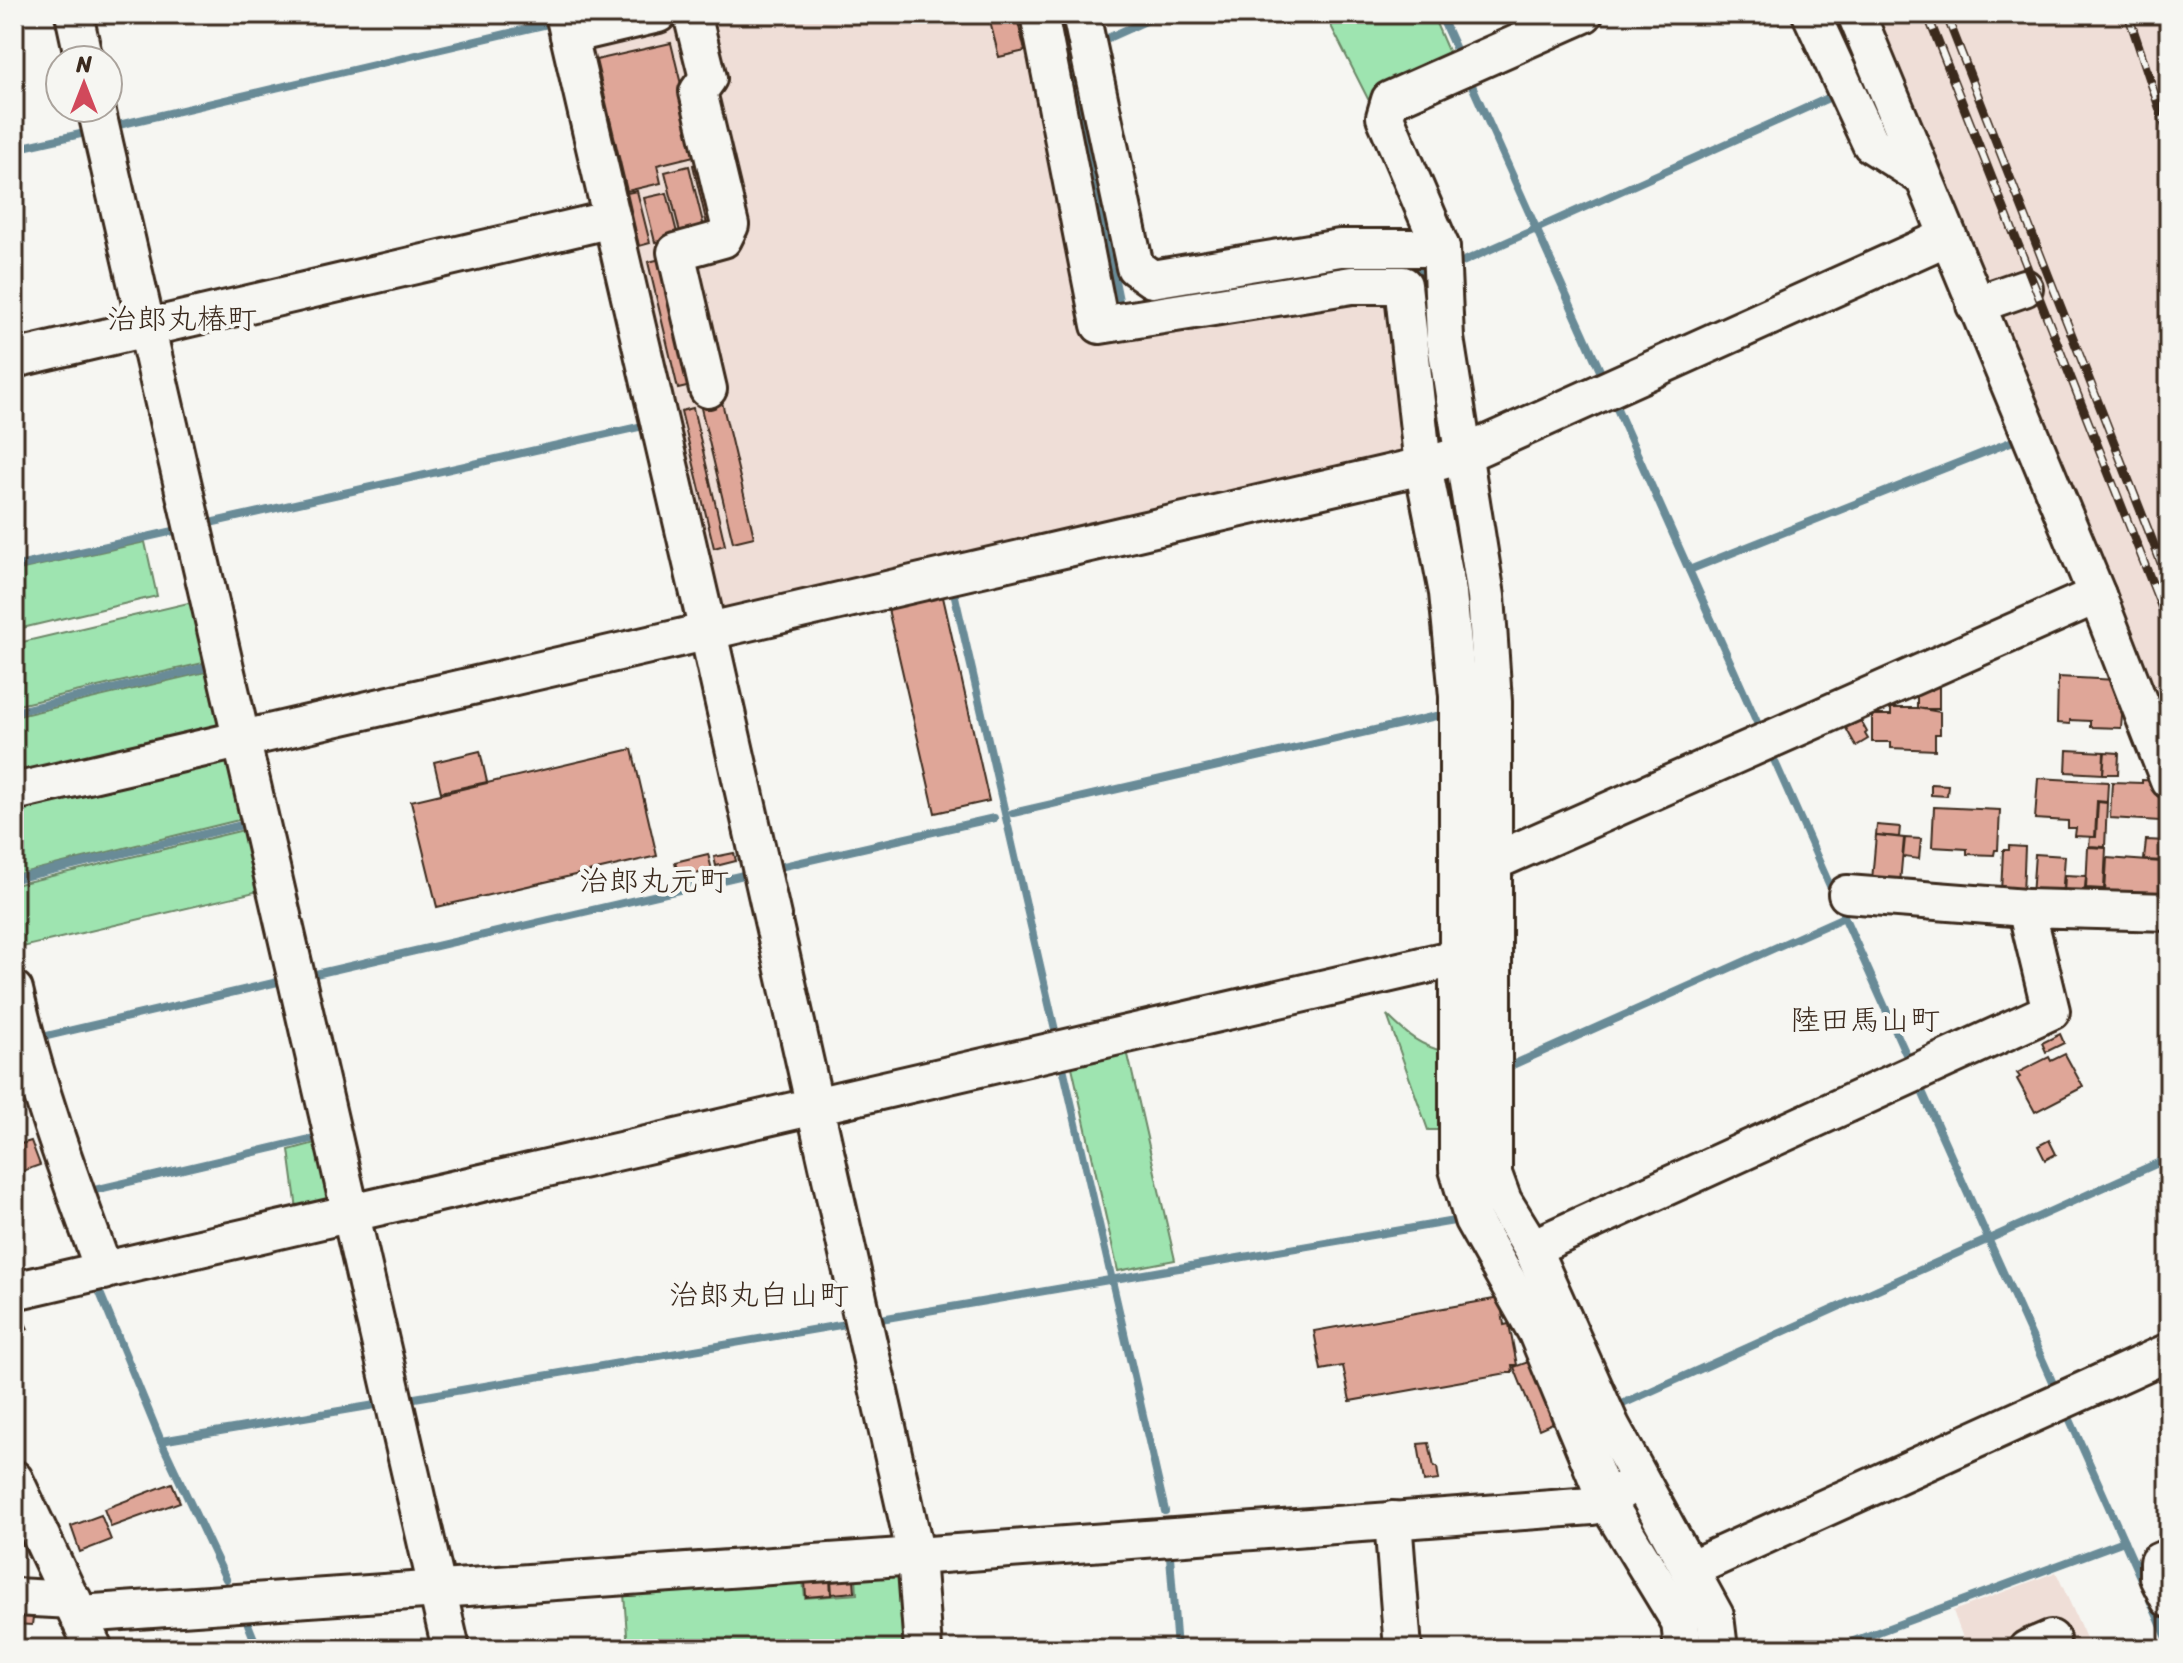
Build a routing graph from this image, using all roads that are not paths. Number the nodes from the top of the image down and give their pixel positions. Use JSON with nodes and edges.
{"nodes":[{"id":1,"x":74,"y":14,"type":"edge"},
{"id":2,"x":658,"y":14,"type":"edge"},
{"id":3,"x":692,"y":14,"type":"edge"},
{"id":4,"x":1039,"y":14,"type":"edge"},
{"id":5,"x":1081,"y":14,"type":"edge"},
{"id":6,"x":1584,"y":14,"type":"edge"},
{"id":7,"x":1811,"y":14,"type":"edge"},
{"id":8,"x":1856,"y":14,"type":"edge"},
{"id":9,"x":567,"y":25,"type":"edge"},
{"id":10,"x":81,"y":44,"type":"edge"},
{"id":11,"x":100,"y":124,"type":"edge"},
{"id":12,"x":1923,"y":177,"type":"junction"},
{"id":13,"x":612,"y":219,"type":"junction"},
{"id":14,"x":1947,"y":237,"type":"junction"},
{"id":15,"x":1441,"y":248,"type":"junction"},
{"id":16,"x":2024,"y":288,"type":"dead end"},
{"id":17,"x":1975,"y":305,"type":"junction"},
{"id":18,"x":147,"y":328,"type":"junction"},
{"id":19,"x":14,"y":359,"type":"edge"},
{"id":20,"x":708,"y":389,"type":"dead end"},
{"id":21,"x":1442,"y":461,"type":"junction"},
{"id":22,"x":2097,"y":595,"type":"junction"},
{"id":23,"x":708,"y":632,"type":"junction"},
{"id":24,"x":242,"y":740,"type":"junction"},
{"id":25,"x":2169,"y":780,"type":"edge"},
{"id":26,"x":14,"y":792,"type":"edge"},
{"id":27,"x":1493,"y":862,"type":"junction"},
{"id":28,"x":1847,"y":894,"type":"dead end"},
{"id":29,"x":2026,"y":908,"type":"junction"},
{"id":30,"x":2169,"y":912,"type":"edge"},
{"id":31,"x":1456,"y":958,"type":"junction"},
{"id":32,"x":14,"y":990,"type":"edge"},
{"id":33,"x":816,"y":1106,"type":"junction"},
{"id":34,"x":351,"y":1213,"type":"junction"},
{"id":35,"x":1532,"y":1248,"type":"junction"},
{"id":36,"x":104,"y":1271,"type":"junction"},
{"id":37,"x":14,"y":1291,"type":"edge"},
{"id":38,"x":2169,"y":1352,"type":"edge"},
{"id":39,"x":14,"y":1479,"type":"edge"},
{"id":40,"x":1640,"y":1479,"type":"junction"},
{"id":41,"x":1607,"y":1502,"type":"junction"},
{"id":42,"x":1393,"y":1520,"type":"junction"},
{"id":43,"x":916,"y":1556,"type":"junction"},
{"id":44,"x":2169,"y":1557,"type":"edge"},
{"id":45,"x":1690,"y":1569,"type":"junction"},
{"id":46,"x":437,"y":1590,"type":"junction"},
{"id":47,"x":14,"y":1597,"type":"edge"},
{"id":48,"x":2169,"y":1599,"type":"edge"},
{"id":49,"x":76,"y":1607,"type":"junction"},
{"id":50,"x":94,"y":1649,"type":"edge"},
{"id":51,"x":451,"y":1649,"type":"edge"},
{"id":52,"x":923,"y":1649,"type":"edge"},
{"id":53,"x":1403,"y":1649,"type":"edge"},
{"id":54,"x":1683,"y":1649,"type":"edge"},
{"id":55,"x":1719,"y":1649,"type":"edge"}],
"edges":[{"from":1,"to":10,"type":"street"},
{"from":2,"to":9,"type":"street"},
{"from":3,"to":20,"type":"street"},
{"from":4,"to":21,"type":"street"},
{"from":5,"to":15,"type":"street"},
{"from":6,"to":15,"type":"street"},
{"from":7,"to":12,"type":"street"},
{"from":8,"to":12,"type":"street"},
{"from":9,"to":13,"type":"street"},
{"from":11,"to":18,"type":"street"},
{"from":12,"to":14,"type":"street"},
{"from":13,"to":18,"type":"street"},
{"from":13,"to":23,"type":"street"},
{"from":14,"to":17,"type":"street"},
{"from":14,"to":21,"type":"street"},
{"from":15,"to":21,"type":"street"},
{"from":16,"to":17,"type":"street"},
{"from":17,"to":22,"type":"street"},
{"from":18,"to":19,"type":"street"},
{"from":18,"to":24,"type":"street"},
{"from":21,"to":23,"type":"street"},
{"from":21,"to":27,"type":"street"},
{"from":21,"to":31,"type":"street"},
{"from":22,"to":25,"type":"street"},
{"from":22,"to":27,"type":"street"},
{"from":23,"to":24,"type":"street"},
{"from":23,"to":33,"type":"street"},
{"from":24,"to":26,"type":"street"},
{"from":24,"to":34,"type":"street"},
{"from":27,"to":35,"type":"street"},
{"from":28,"to":29,"type":"street"},
{"from":29,"to":30,"type":"street"},
{"from":29,"to":35,"type":"street"},
{"from":31,"to":33,"type":"street"},
{"from":31,"to":41,"type":"street"},
{"from":32,"to":36,"type":"street"},
{"from":33,"to":34,"type":"street"},
{"from":33,"to":43,"type":"street"},
{"from":34,"to":36,"type":"street"},
{"from":34,"to":46,"type":"street"},
{"from":35,"to":40,"type":"street"},
{"from":36,"to":37,"type":"street"},
{"from":38,"to":45,"type":"street"},
{"from":39,"to":49,"type":"street"},
{"from":40,"to":41,"type":"street"},
{"from":40,"to":45,"type":"street"},
{"from":41,"to":42,"type":"street"},
{"from":41,"to":54,"type":"street"},
{"from":42,"to":43,"type":"street"},
{"from":42,"to":53,"type":"street"},
{"from":43,"to":46,"type":"street"},
{"from":43,"to":52,"type":"street"},
{"from":44,"to":48,"type":"street"},
{"from":45,"to":55,"type":"street"},
{"from":46,"to":49,"type":"street"},
{"from":46,"to":51,"type":"street"},
{"from":47,"to":49,"type":"street"},
{"from":49,"to":50,"type":"street"}]}
